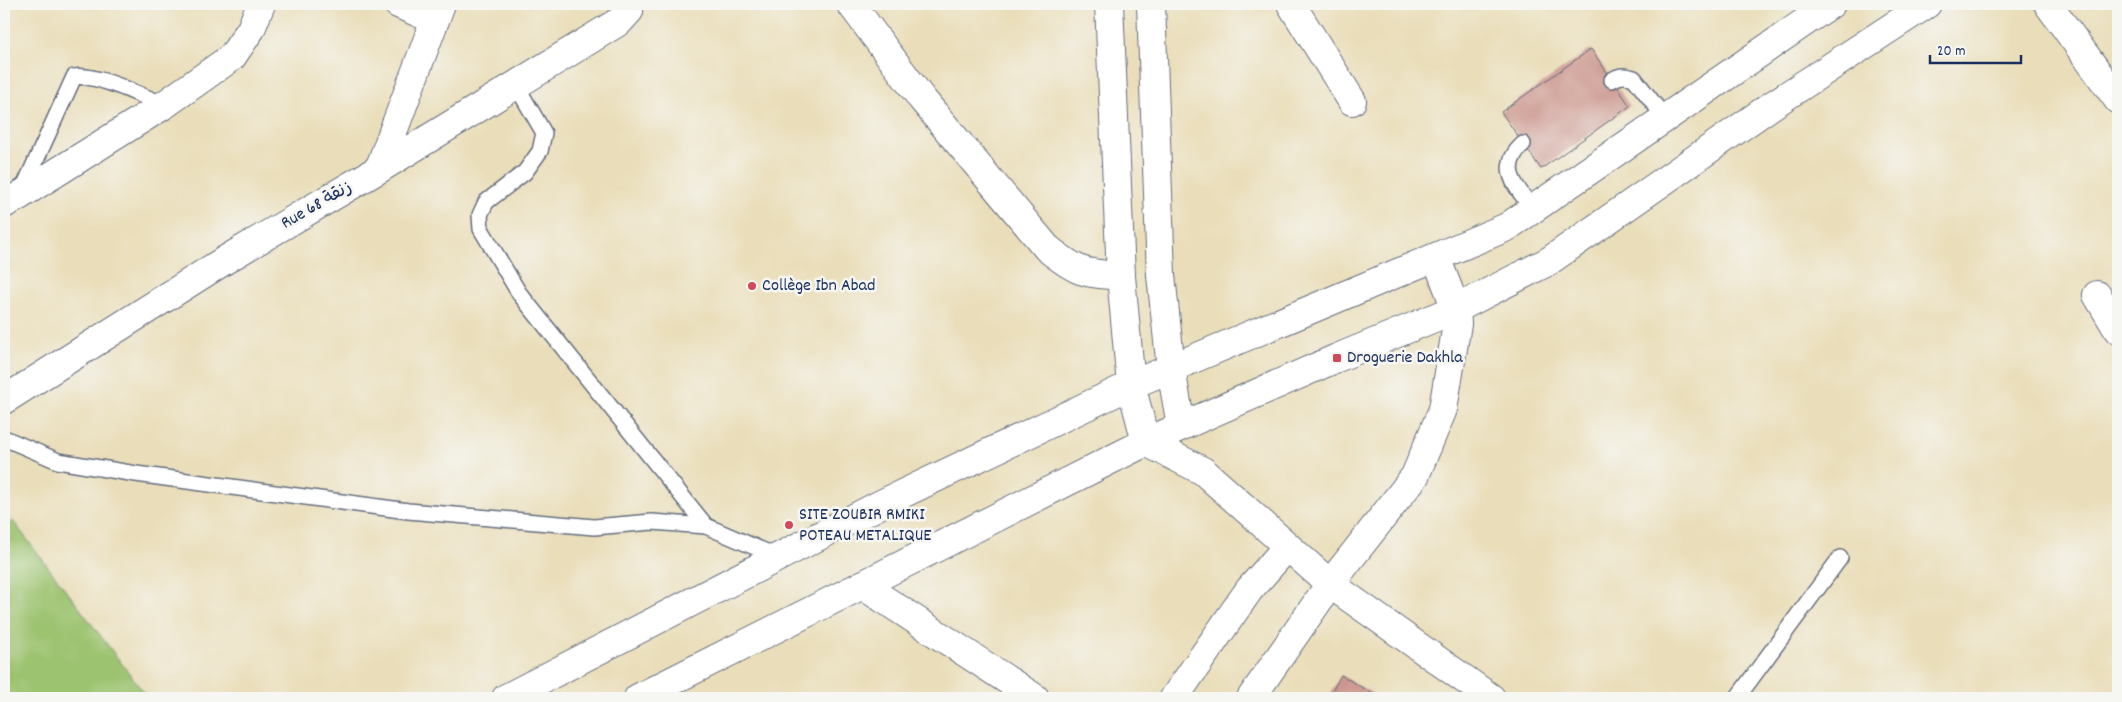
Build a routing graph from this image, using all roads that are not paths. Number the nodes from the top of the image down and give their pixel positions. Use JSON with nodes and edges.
{"nodes":[{"id":1,"x":261,"y":4,"type":"edge"},
{"id":2,"x":398,"y":4,"type":"edge"},
{"id":3,"x":851,"y":4,"type":"edge"},
{"id":4,"x":1109,"y":4,"type":"edge"},
{"id":5,"x":1152,"y":4,"type":"edge"},
{"id":6,"x":1291,"y":4,"type":"edge"},
{"id":7,"x":1831,"y":4,"type":"edge"},
{"id":8,"x":1927,"y":4,"type":"edge"},
{"id":9,"x":2048,"y":4,"type":"edge"},
{"id":10,"x":628,"y":8,"type":"edge"},
{"id":11,"x":438,"y":12,"type":"edge"},
{"id":12,"x":1612,"y":80,"type":"dead end"},
{"id":13,"x":516,"y":85,"type":"junction"},
{"id":14,"x":2118,"y":100,"type":"edge"},
{"id":15,"x":1352,"y":101,"type":"dead end"},
{"id":16,"x":164,"y":105,"type":"junction"},
{"id":17,"x":1665,"y":118,"type":"junction"},
{"id":18,"x":1523,"y":144,"type":"dead end"},
{"id":19,"x":379,"y":169,"type":"junction"},
{"id":20,"x":12,"y":200,"type":"edge"},
{"id":21,"x":1533,"y":209,"type":"junction"},
{"id":22,"x":1436,"y":258,"type":"junction"},
{"id":23,"x":1122,"y":276,"type":"junction"},
{"id":24,"x":2097,"y":295,"type":"dead end"},
{"id":25,"x":1456,"y":309,"type":"junction"},
{"id":26,"x":2118,"y":330,"type":"edge"},
{"id":27,"x":1171,"y":369,"type":"junction"},
{"id":28,"x":1131,"y":385,"type":"junction"},
{"id":29,"x":4,"y":400,"type":"edge"},
{"id":30,"x":1181,"y":426,"type":"junction"},
{"id":31,"x":4,"y":438,"type":"edge"},
{"id":32,"x":1146,"y":442,"type":"junction"},
{"id":33,"x":1203,"y":471,"type":"junction"},
{"id":34,"x":706,"y":526,"type":"junction"},
{"id":35,"x":1287,"y":547,"type":"junction"},
{"id":36,"x":778,"y":558,"type":"junction"},
{"id":37,"x":1840,"y":558,"type":"dead end"},
{"id":38,"x":1330,"y":584,"type":"junction"},
{"id":39,"x":862,"y":585,"type":"junction"},
{"id":40,"x":506,"y":698,"type":"edge"},
{"id":41,"x":638,"y":698,"type":"edge"},
{"id":42,"x":1035,"y":698,"type":"edge"},
{"id":43,"x":1174,"y":698,"type":"edge"},
{"id":44,"x":1251,"y":698,"type":"edge"},
{"id":45,"x":1490,"y":698,"type":"edge"},
{"id":46,"x":1737,"y":698,"type":"edge"}],
"edges":[{"from":1,"to":16,"type":"street"},
{"from":2,"to":11,"type":"street"},
{"from":3,"to":23,"type":"street"},
{"from":4,"to":23,"type":"street"},
{"from":5,"to":27,"type":"street"},
{"from":6,"to":15,"type":"street"},
{"from":7,"to":17,"type":"street"},
{"from":8,"to":25,"type":"street"},
{"from":9,"to":14,"type":"street"},
{"from":10,"to":13,"type":"street","name":"Rue 68 زنقة"},
{"from":11,"to":19,"type":"street"},
{"from":12,"to":17,"type":"lane"},
{"from":13,"to":19,"type":"street","name":"Rue 68 زنقة"},
{"from":13,"to":34,"type":"lane"},
{"from":16,"to":20,"type":"street"},
{"from":16,"to":20,"type":"lane"},
{"from":17,"to":21,"type":"street"},
{"from":18,"to":21,"type":"lane"},
{"from":19,"to":29,"type":"street","name":"Rue 68 زنقة"},
{"from":21,"to":22,"type":"street"},
{"from":22,"to":25,"type":"street"},
{"from":22,"to":27,"type":"street"},
{"from":23,"to":28,"type":"street"},
{"from":24,"to":26,"type":"street"},
{"from":25,"to":30,"type":"street"},
{"from":25,"to":38,"type":"street"},
{"from":27,"to":28,"type":"street"},
{"from":27,"to":30,"type":"street"},
{"from":28,"to":32,"type":"street"},
{"from":28,"to":36,"type":"street"},
{"from":30,"to":32,"type":"street"},
{"from":30,"to":33,"type":"street"},
{"from":31,"to":34,"type":"lane"},
{"from":32,"to":33,"type":"street"},
{"from":32,"to":39,"type":"street"},
{"from":33,"to":35,"type":"street"},
{"from":34,"to":36,"type":"lane"},
{"from":35,"to":38,"type":"street"},
{"from":35,"to":43,"type":"street"},
{"from":36,"to":40,"type":"street"},
{"from":37,"to":46,"type":"lane"},
{"from":38,"to":44,"type":"street"},
{"from":38,"to":45,"type":"street"},
{"from":39,"to":41,"type":"street"},
{"from":39,"to":42,"type":"street"}]}
